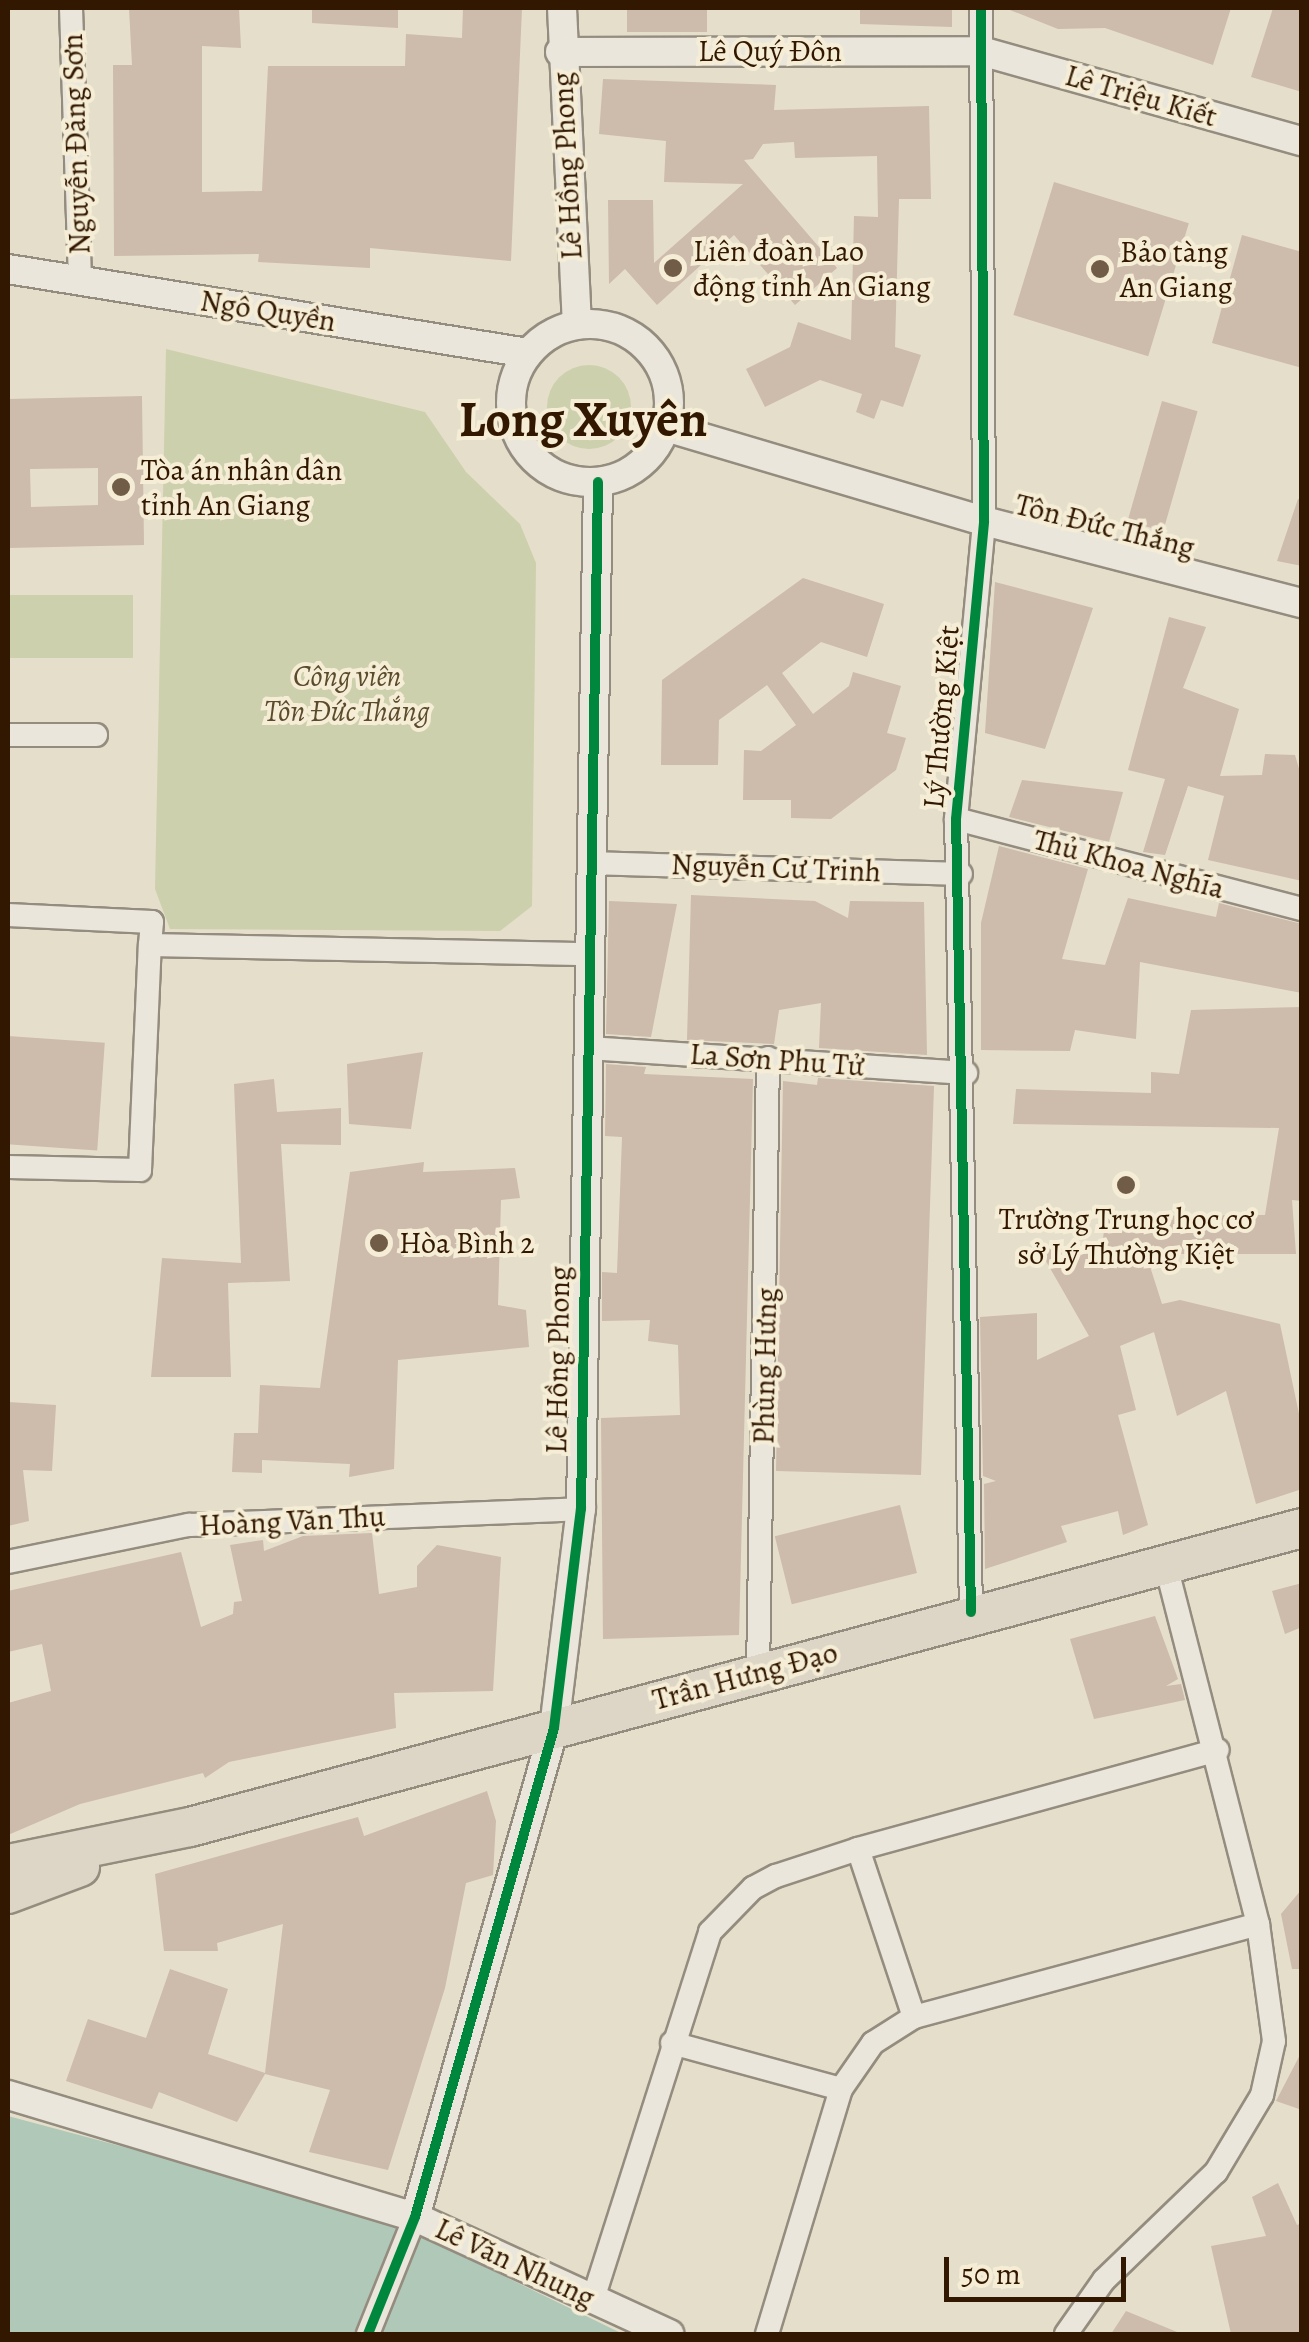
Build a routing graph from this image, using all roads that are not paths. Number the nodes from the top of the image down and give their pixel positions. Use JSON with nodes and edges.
{"nodes":[{"id":1,"x":72,"y":8,"type":"edge"},
{"id":2,"x":562,"y":8,"type":"edge"},
{"id":3,"x":981,"y":8,"type":"edge"},
{"id":4,"x":981,"y":50,"type":"junction"},
{"id":5,"x":560,"y":52,"type":"junction"},
{"id":6,"x":1302,"y":141,"type":"edge"},
{"id":7,"x":8,"y":268,"type":"edge"},
{"id":8,"x":80,"y":282,"type":"junction"},
{"id":9,"x":576,"y":324,"type":"junction"},
{"id":10,"x":528,"y":353,"type":"junction"},
{"id":11,"x":666,"y":427,"type":"junction"},
{"id":12,"x":598,"y":482,"type":"junction"},
{"id":13,"x":984,"y":522,"type":"junction"},
{"id":14,"x":1302,"y":602,"type":"edge"},
{"id":15,"x":8,"y":735,"type":"edge"},
{"id":16,"x":96,"y":735,"type":"dead end"},
{"id":17,"x":956,"y":819,"type":"junction"},
{"id":18,"x":591,"y":863,"type":"junction"},
{"id":19,"x":961,"y":874,"type":"junction"},
{"id":20,"x":1302,"y":909,"type":"edge"},
{"id":21,"x":8,"y":915,"type":"edge"},
{"id":22,"x":150,"y":945,"type":"junction"},
{"id":23,"x":590,"y":954,"type":"junction"},
{"id":24,"x":588,"y":1048,"type":"junction"},
{"id":25,"x":768,"y":1058,"type":"junction"},
{"id":26,"x":966,"y":1073,"type":"junction"},
{"id":27,"x":8,"y":1167,"type":"edge"},
{"id":28,"x":581,"y":1509,"type":"junction"},
{"id":29,"x":1302,"y":1528,"type":"edge"},
{"id":30,"x":8,"y":1562,"type":"edge"},
{"id":31,"x":1166,"y":1565,"type":"junction"},
{"id":32,"x":971,"y":1612,"type":"junction"},
{"id":33,"x":758,"y":1674,"type":"junction"},
{"id":34,"x":554,"y":1728,"type":"junction"},
{"id":35,"x":1218,"y":1750,"type":"junction"},
{"id":36,"x":190,"y":1827,"type":"junction"},
{"id":37,"x":858,"y":1849,"type":"junction"},
{"id":38,"x":8,"y":1864,"type":"edge"},
{"id":39,"x":8,"y":1894,"type":"edge"},
{"id":40,"x":1258,"y":1924,"type":"junction"},
{"id":41,"x":914,"y":2017,"type":"junction"},
{"id":42,"x":672,"y":2043,"type":"junction"},
{"id":43,"x":842,"y":2089,"type":"junction"},
{"id":44,"x":8,"y":2095,"type":"edge"},
{"id":45,"x":411,"y":2227,"type":"junction"},
{"id":46,"x":593,"y":2299,"type":"junction"},
{"id":47,"x":368,"y":2334,"type":"edge"},
{"id":48,"x":669,"y":2334,"type":"edge"},
{"id":49,"x":767,"y":2334,"type":"edge"},
{"id":50,"x":1066,"y":2334,"type":"edge"}],
"edges":[{"from":1,"to":8,"type":"street","name":"Nguyễn Đăng Sơn"},
{"from":2,"to":5,"type":"street","name":"Lê Hồng Phong"},
{"from":3,"to":4,"type":"street","name":"Lý Thường Kiệt"},
{"from":4,"to":5,"type":"street","name":"Lê Quý Đôn"},
{"from":4,"to":6,"type":"street","name":"Lê Triệu Kiết"},
{"from":4,"to":13,"type":"street","name":"Lý Thường Kiệt"},
{"from":5,"to":9,"type":"street","name":"Lê Hồng Phong"},
{"from":7,"to":8,"type":"street","name":"Ngô Quyền"},
{"from":8,"to":10,"type":"street","name":"Ngô Quyền"},
{"from":9,"to":10,"type":"street"},
{"from":9,"to":11,"type":"street"},
{"from":10,"to":12,"type":"street"},
{"from":11,"to":12,"type":"street"},
{"from":11,"to":13,"type":"street","name":"Tôn Đức Thắng"},
{"from":12,"to":18,"type":"street","name":"Lê Hồng Phong"},
{"from":13,"to":14,"type":"street","name":"Tôn Đức Thắng"},
{"from":13,"to":17,"type":"street","name":"Lý Thường Kiệt"},
{"from":15,"to":16,"type":"street"},
{"from":17,"to":19,"type":"street","name":"Lý Thường Kiệt"},
{"from":17,"to":20,"type":"street","name":"Thủ Khoa Nghĩa"},
{"from":18,"to":19,"type":"street","name":"Nguyễn Cư Trinh"},
{"from":18,"to":23,"type":"street","name":"Lê Hồng Phong"},
{"from":19,"to":26,"type":"street","name":"Lý Thường Kiệt"},
{"from":21,"to":22,"type":"street"},
{"from":22,"to":23,"type":"street"},
{"from":22,"to":27,"type":"street"},
{"from":23,"to":24,"type":"street","name":"Lê Hồng Phong"},
{"from":24,"to":25,"type":"street","name":"La Sơn Phu Tử"},
{"from":24,"to":28,"type":"street","name":"Lê Hồng Phong"},
{"from":25,"to":26,"type":"street","name":"La Sơn Phu Tử"},
{"from":25,"to":33,"type":"street","name":"Phùng Hưng"},
{"from":26,"to":32,"type":"street","name":"Lý Thường Kiệt"},
{"from":28,"to":30,"type":"street","name":"Hoàng Văn Thụ"},
{"from":28,"to":34,"type":"street","name":"Lê Hồng Phong"},
{"from":29,"to":31,"type":"highway","name":"Trần Hưng Đạo"},
{"from":31,"to":32,"type":"highway","name":"Trần Hưng Đạo"},
{"from":31,"to":35,"type":"street"},
{"from":32,"to":33,"type":"highway","name":"Trần Hưng Đạo"},
{"from":33,"to":34,"type":"highway","name":"Trần Hưng Đạo"},
{"from":34,"to":36,"type":"highway","name":"Trần Hưng Đạo"},
{"from":34,"to":45,"type":"street","name":"Lê Hồng Phong"},
{"from":35,"to":37,"type":"street"},
{"from":35,"to":40,"type":"street"},
{"from":36,"to":38,"type":"highway","name":"Trần Hưng Đạo"},
{"from":36,"to":39,"type":"highway","name":"Trần Hưng Đạo"},
{"from":37,"to":41,"type":"street"},
{"from":37,"to":42,"type":"street"},
{"from":40,"to":41,"type":"street"},
{"from":40,"to":50,"type":"street"},
{"from":41,"to":43,"type":"street"},
{"from":42,"to":43,"type":"street"},
{"from":42,"to":46,"type":"street"},
{"from":43,"to":49,"type":"street"},
{"from":44,"to":45,"type":"street","name":"Lê Văn Nhung"},
{"from":45,"to":46,"type":"street","name":"Lê Văn Nhung"},
{"from":45,"to":47,"type":"street"},
{"from":46,"to":48,"type":"street","name":"Lê Văn Nhung"}]}
